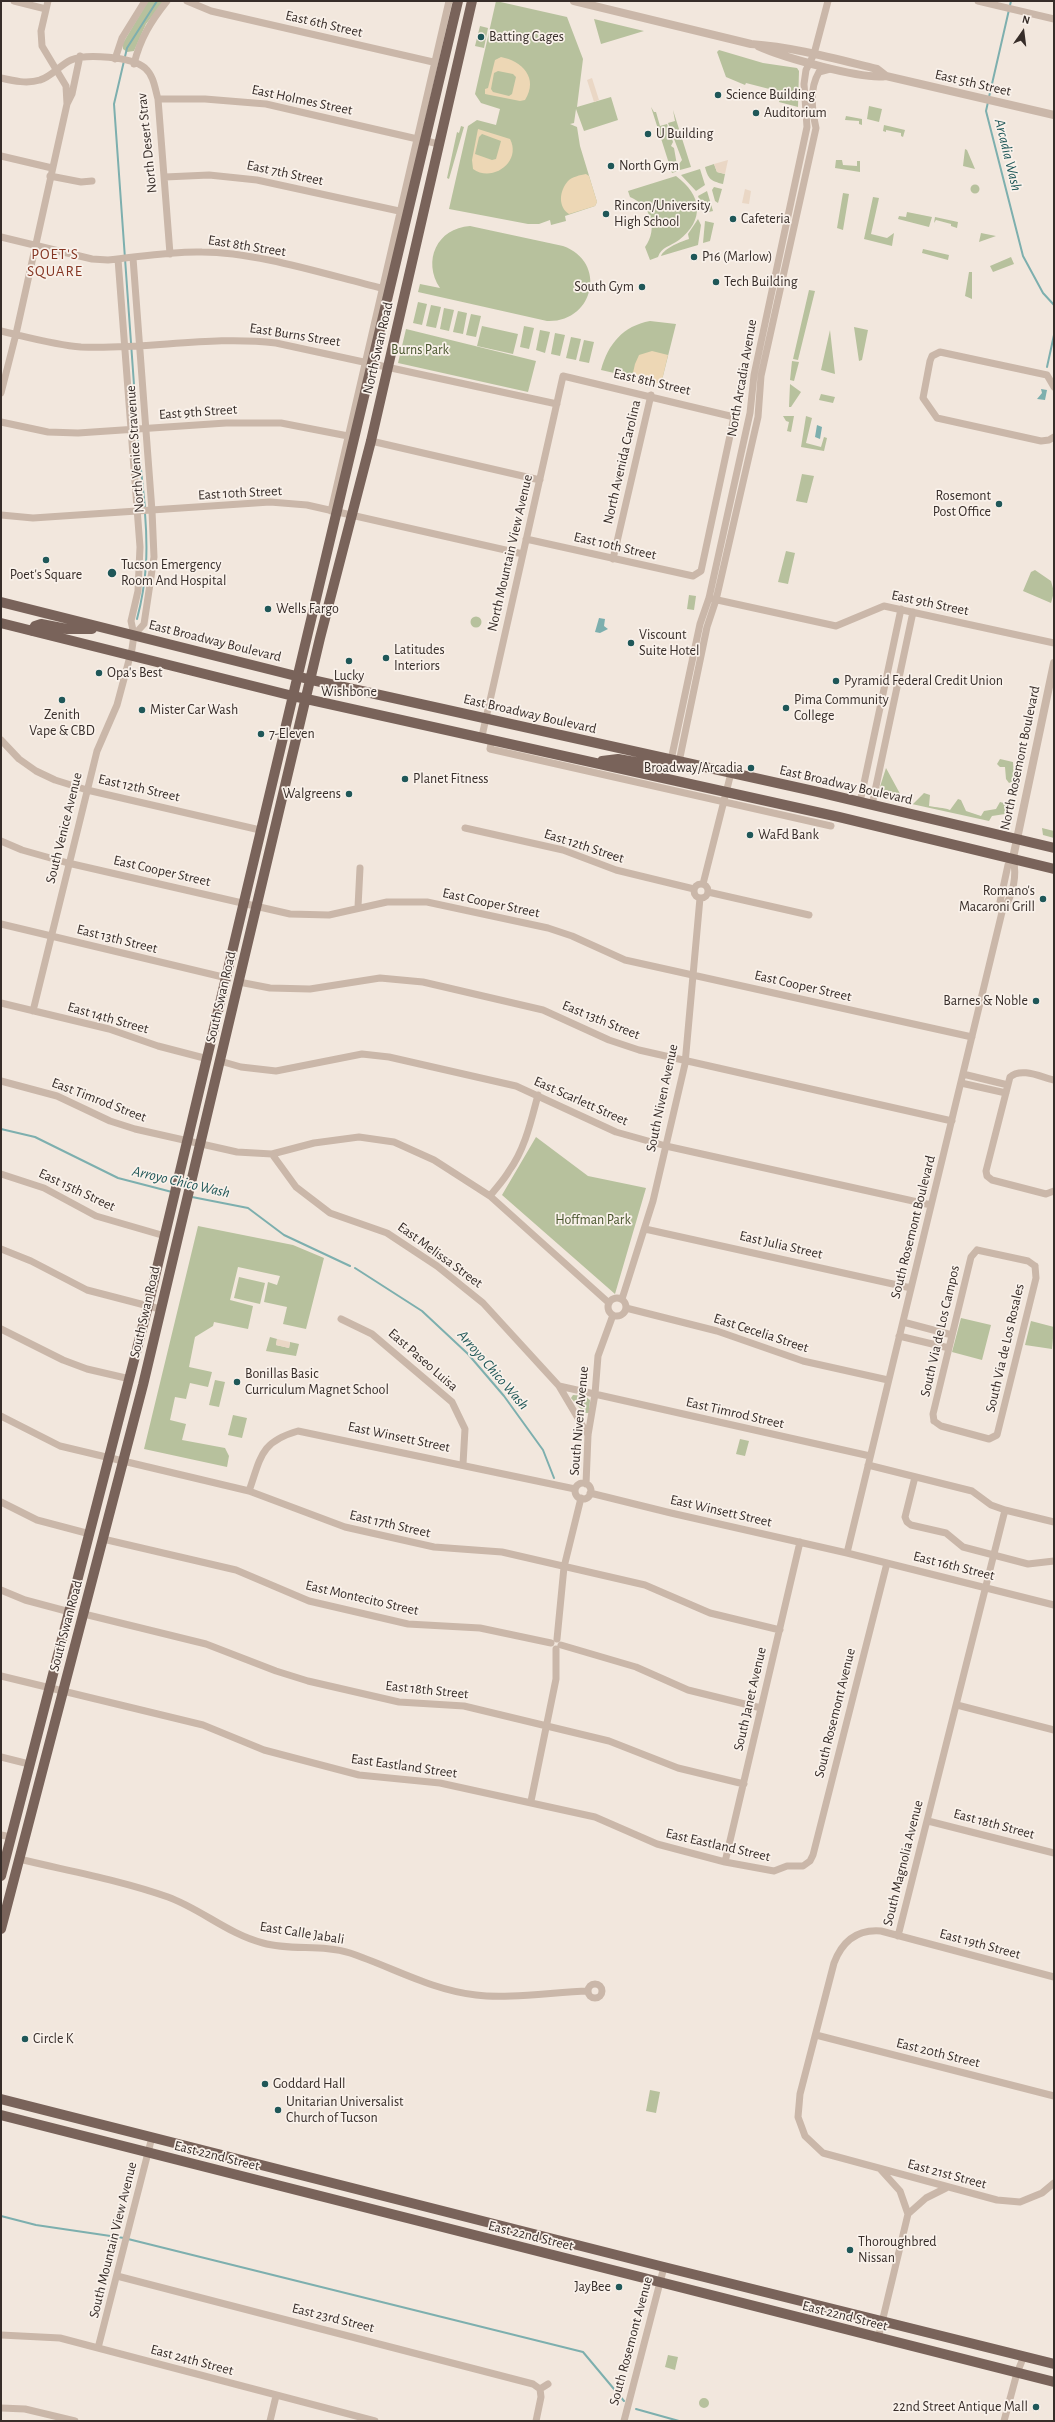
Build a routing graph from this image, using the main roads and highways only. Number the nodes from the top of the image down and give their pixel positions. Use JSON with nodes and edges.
{"nodes":[{"id":1,"x":458,"y":1,"type":"edge"},
{"id":2,"x":472,"y":1,"type":"edge"},
{"id":3,"x":1,"y":602,"type":"edge"},
{"id":4,"x":1,"y":623,"type":"edge"},
{"id":5,"x":106,"y":628,"type":"junction"},
{"id":6,"x":32,"y":631,"type":"junction"},
{"id":7,"x":298,"y":676,"type":"junction"},
{"id":8,"x":312,"y":680,"type":"junction"},
{"id":9,"x":293,"y":696,"type":"junction"},
{"id":10,"x":306,"y":699,"type":"junction"},
{"id":11,"x":675,"y":761,"type":"junction"},
{"id":12,"x":594,"y":762,"type":"junction"},
{"id":13,"x":1054,"y":848,"type":"edge"},
{"id":14,"x":1054,"y":869,"type":"edge"},
{"id":15,"x":1,"y":1876,"type":"edge"},
{"id":16,"x":3,"y":1911,"type":"edge"},
{"id":17,"x":1,"y":1929,"type":"edge"},
{"id":18,"x":1,"y":2099,"type":"edge"},
{"id":19,"x":1,"y":2115,"type":"edge"},
{"id":20,"x":285,"y":2171,"type":"junction"},
{"id":21,"x":281,"y":2187,"type":"junction"},
{"id":22,"x":475,"y":2219,"type":"junction"},
{"id":23,"x":471,"y":2235,"type":"junction"},
{"id":24,"x":1054,"y":2364,"type":"edge"},
{"id":25,"x":1054,"y":2382,"type":"edge"}],
"edges":[{"from":1,"to":7,"type":"main road","name":"North Swan Road"},
{"from":2,"to":8,"type":"main road","name":"North Swan Road"},
{"from":3,"to":5,"type":"main road","name":"East Broadway Boulevard"},
{"from":4,"to":6,"type":"main road"},
{"from":5,"to":6,"type":"main road"},
{"from":5,"to":7,"type":"main road","name":"East Broadway Boulevard"},
{"from":6,"to":9,"type":"main road"},
{"from":7,"to":8,"type":"main road","name":"East Broadway Boulevard"},
{"from":7,"to":9,"type":"main road","name":"North Swan Road"},
{"from":8,"to":10,"type":"main road","name":"North Swan Road"},
{"from":8,"to":11,"type":"main road","name":"East Broadway Boulevard"},
{"from":9,"to":10,"type":"main road"},
{"from":9,"to":15,"type":"main road","name":"South Swan Road"},
{"from":10,"to":12,"type":"main road"},
{"from":10,"to":16,"type":"main road","name":"South Swan Road"},
{"from":11,"to":12,"type":"main road"},
{"from":11,"to":13,"type":"main road","name":"East Broadway Boulevard"},
{"from":12,"to":14,"type":"main road"},
{"from":16,"to":17,"type":"main road","name":"South Swan Road"},
{"from":18,"to":20,"type":"main road","name":"East 22nd Street"},
{"from":19,"to":21,"type":"main road","name":"East 22nd Street"},
{"from":20,"to":21,"type":"main road"},
{"from":20,"to":22,"type":"main road","name":"East 22nd Street"},
{"from":21,"to":23,"type":"main road","name":"East 22nd Street"},
{"from":22,"to":23,"type":"main road"},
{"from":22,"to":24,"type":"main road","name":"East 22nd Street"},
{"from":23,"to":25,"type":"main road","name":"East 22nd Street"}]}
